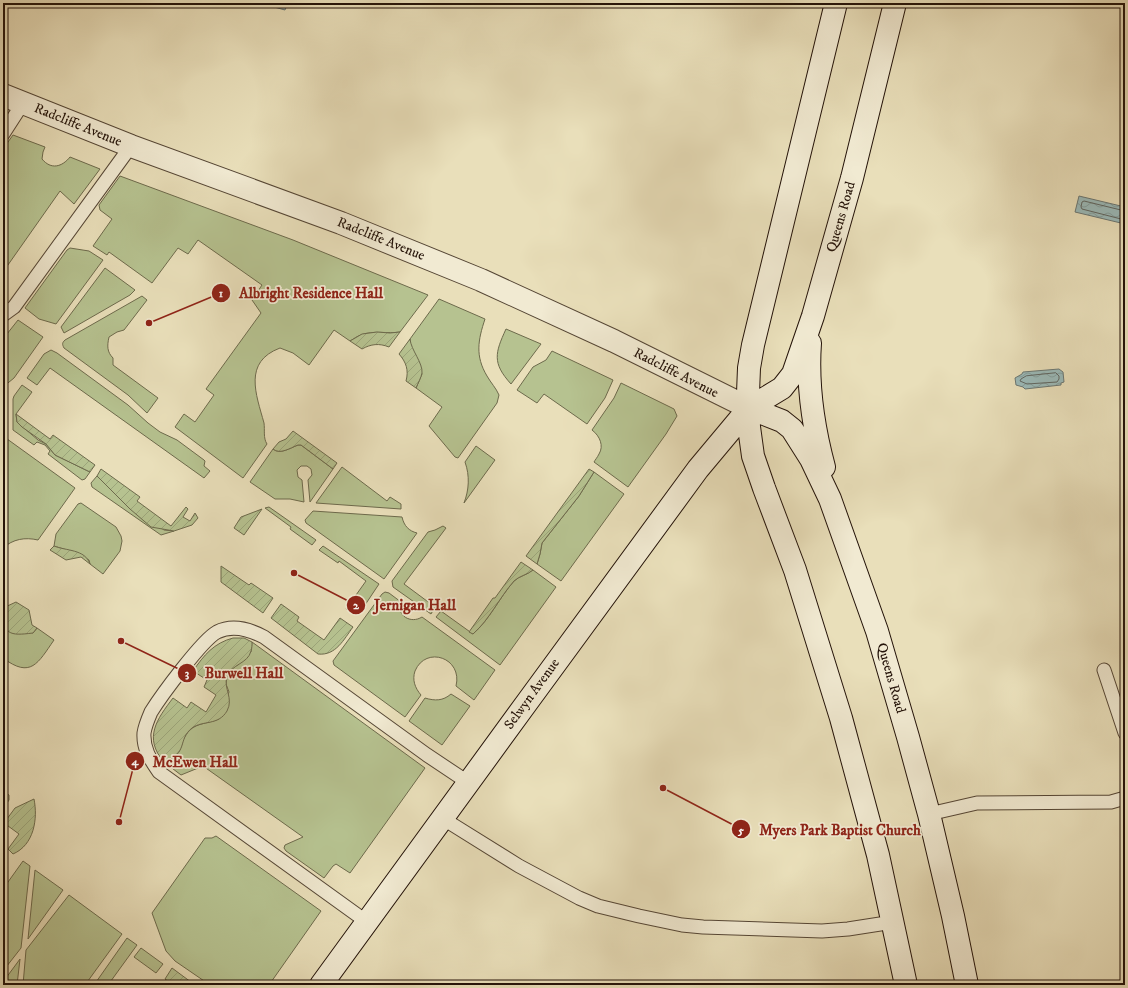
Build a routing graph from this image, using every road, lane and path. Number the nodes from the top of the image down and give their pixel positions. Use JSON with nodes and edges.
{"nodes":[{"id":1,"x":836,"y":3,"type":"edge"},
{"id":2,"x":895,"y":3,"type":"edge"},
{"id":3,"x":3,"y":95,"type":"edge"},
{"id":4,"x":23,"y":103,"type":"junction"},
{"id":5,"x":3,"y":134,"type":"edge"},
{"id":6,"x":131,"y":146,"type":"junction"},
{"id":7,"x":3,"y":315,"type":"edge"},
{"id":8,"x":813,"y":316,"type":"junction"},
{"id":9,"x":749,"y":408,"type":"junction"},
{"id":10,"x":830,"y":499,"type":"junction"},
{"id":11,"x":1104,"y":670,"type":"dead end"},
{"id":12,"x":1125,"y":733,"type":"edge"},
{"id":13,"x":469,"y":783,"type":"junction"},
{"id":14,"x":1125,"y":798,"type":"edge"},
{"id":15,"x":929,"y":814,"type":"junction"},
{"id":16,"x":442,"y":818,"type":"junction"},
{"id":17,"x":367,"y":922,"type":"junction"},
{"id":18,"x":893,"y":922,"type":"junction"},
{"id":19,"x":321,"y":985,"type":"edge"},
{"id":20,"x":906,"y":985,"type":"edge"},
{"id":21,"x":967,"y":985,"type":"edge"}],
"edges":[{"from":1,"to":9,"type":"street"},
{"from":2,"to":8,"type":"street","name":"Queens Road"},
{"from":3,"to":4,"type":"street","name":"Radcliffe Avenue"},
{"from":4,"to":5,"type":"lane"},
{"from":4,"to":6,"type":"street","name":"Radcliffe Avenue"},
{"from":6,"to":7,"type":"lane"},
{"from":6,"to":9,"type":"street","name":"Radcliffe Avenue"},
{"from":8,"to":9,"type":"street","name":"Queens Road"},
{"from":8,"to":10,"type":"street"},
{"from":9,"to":10,"type":"street","name":"Queens Road"},
{"from":9,"to":13,"type":"street","name":"Selwyn Avenue"},
{"from":9,"to":18,"type":"street"},
{"from":10,"to":15,"type":"street","name":"Queens Road"},
{"from":11,"to":12,"type":"lane"},
{"from":13,"to":16,"type":"street","name":"Selwyn Avenue"},
{"from":13,"to":17,"type":"lane"},
{"from":14,"to":15,"type":"lane"},
{"from":15,"to":21,"type":"street","name":"Queens Road"},
{"from":16,"to":17,"type":"street","name":"Selwyn Avenue"},
{"from":16,"to":18,"type":"lane"},
{"from":17,"to":19,"type":"street","name":"Selwyn Avenue"},
{"from":18,"to":20,"type":"street"}]}
